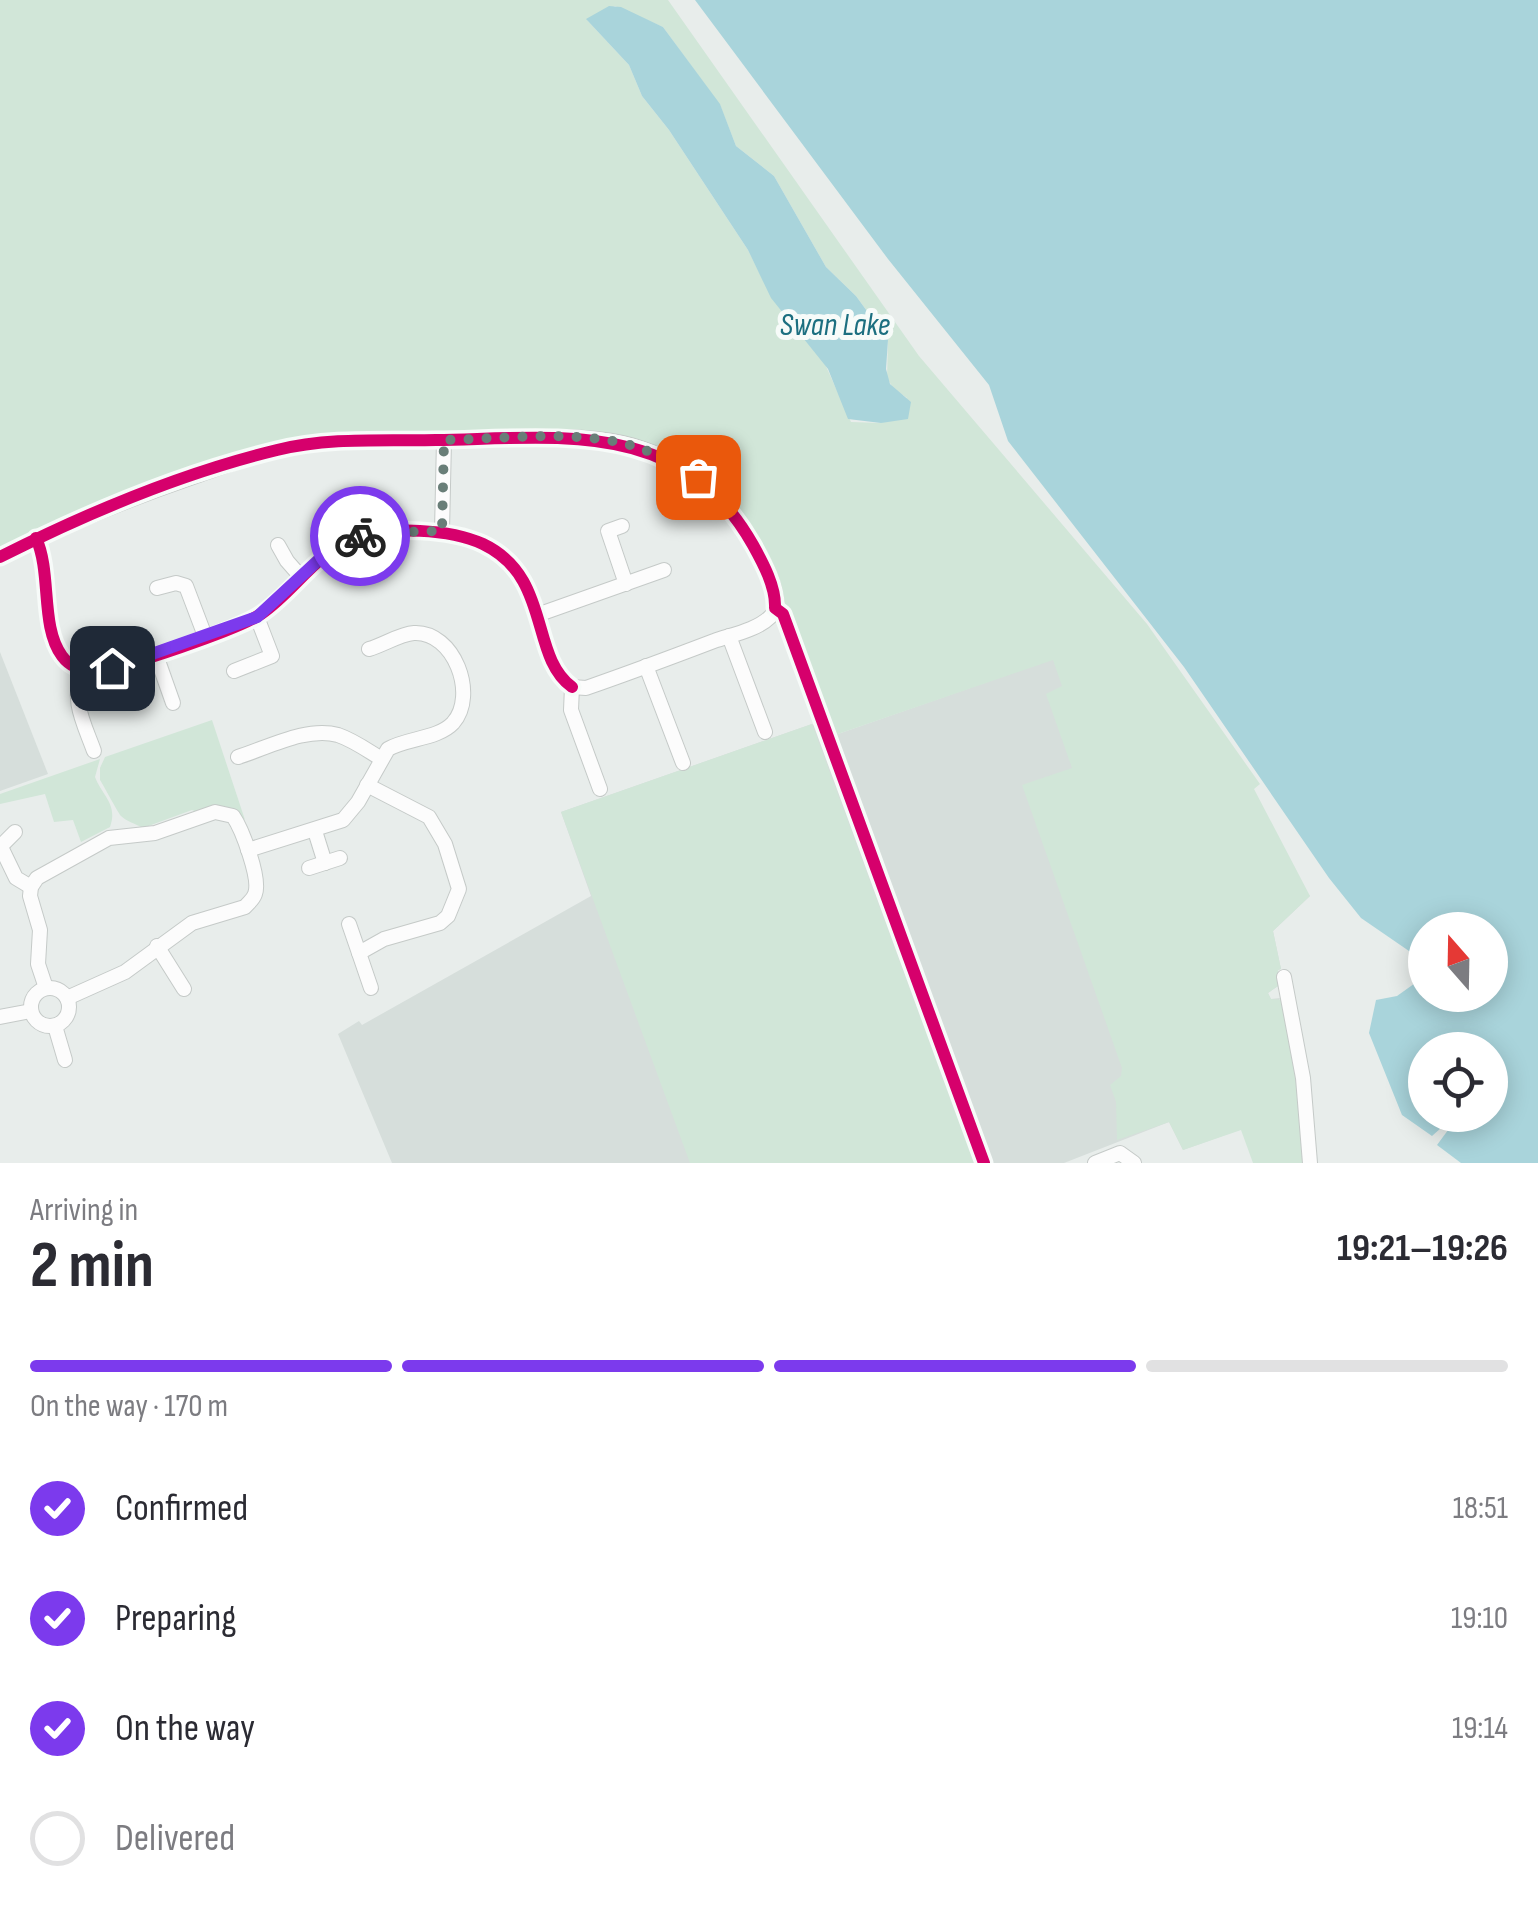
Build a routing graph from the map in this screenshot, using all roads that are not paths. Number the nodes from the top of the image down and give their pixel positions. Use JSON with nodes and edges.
{"nodes":[{"id":1,"x":444,"y":440,"type":"junction"},
{"id":2,"x":622,"y":526,"type":"dead end"},
{"id":3,"x":442,"y":531,"type":"junction"},
{"id":4,"x":36,"y":538,"type":"junction"},
{"id":5,"x":278,"y":545,"type":"dead end"},
{"id":6,"x":0,"y":556,"type":"edge"},
{"id":7,"x":664,"y":570,"type":"dead end"},
{"id":8,"x":302,"y":577,"type":"junction"},
{"id":9,"x":626,"y":584,"type":"junction"},
{"id":10,"x":157,"y":588,"type":"dead end"},
{"id":11,"x":537,"y":615,"type":"junction"},
{"id":12,"x":257,"y":617,"type":"junction"},
{"id":13,"x":372,"y":630,"type":"dead end"},
{"id":14,"x":206,"y":636,"type":"junction"},
{"id":15,"x":729,"y":636,"type":"junction"},
{"id":16,"x":156,"y":654,"type":"junction"},
{"id":17,"x":646,"y":666,"type":"junction"},
{"id":18,"x":82,"y":670,"type":"junction"},
{"id":19,"x":234,"y":670,"type":"dead end"},
{"id":20,"x":572,"y":688,"type":"junction"},
{"id":21,"x":173,"y":703,"type":"dead end"},
{"id":22,"x":765,"y":732,"type":"dead end"},
{"id":23,"x":94,"y":751,"type":"dead end"},
{"id":24,"x":238,"y":757,"type":"dead end"},
{"id":25,"x":380,"y":758,"type":"junction"},
{"id":26,"x":682,"y":763,"type":"dead end"},
{"id":27,"x":367,"y":785,"type":"junction"},
{"id":28,"x":600,"y":789,"type":"dead end"},
{"id":29,"x":315,"y":830,"type":"junction"},
{"id":30,"x":15,"y":832,"type":"dead end"},
{"id":31,"x":0,"y":847,"type":"edge"},
{"id":32,"x":248,"y":850,"type":"junction"},
{"id":33,"x":340,"y":858,"type":"dead end"},
{"id":34,"x":325,"y":863,"type":"junction"},
{"id":35,"x":309,"y":868,"type":"dead end"},
{"id":36,"x":30,"y":886,"type":"junction"},
{"id":37,"x":349,"y":924,"type":"dead end"},
{"id":38,"x":157,"y":946,"type":"junction"},
{"id":39,"x":359,"y":953,"type":"junction"},
{"id":40,"x":1284,"y":977,"type":"dead end"},
{"id":41,"x":46,"y":988,"type":"junction"},
{"id":42,"x":371,"y":988,"type":"dead end"},
{"id":43,"x":184,"y":990,"type":"dead end"},
{"id":44,"x":68,"y":998,"type":"junction"},
{"id":45,"x":31,"y":1012,"type":"junction"},
{"id":46,"x":0,"y":1017,"type":"edge"},
{"id":47,"x":56,"y":1026,"type":"junction"},
{"id":48,"x":65,"y":1060,"type":"dead end"},
{"id":49,"x":1095,"y":1163,"type":"edge"},
{"id":50,"x":1134,"y":1163,"type":"edge"},
{"id":51,"x":1310,"y":1163,"type":"edge"}],
"edges":[{"from":1,"to":3,"type":"street"},
{"from":1,"to":4,"type":"street"},
{"from":1,"to":15,"type":"street"},
{"from":2,"to":9,"type":"street"},
{"from":3,"to":8,"type":"street"},
{"from":3,"to":11,"type":"street"},
{"from":4,"to":6,"type":"street"},
{"from":4,"to":18,"type":"street"},
{"from":5,"to":8,"type":"street"},
{"from":7,"to":9,"type":"street"},
{"from":8,"to":12,"type":"street"},
{"from":9,"to":11,"type":"street"},
{"from":10,"to":14,"type":"street"},
{"from":11,"to":20,"type":"street"},
{"from":12,"to":14,"type":"street"},
{"from":12,"to":19,"type":"street"},
{"from":13,"to":25,"type":"street"},
{"from":14,"to":16,"type":"street"},
{"from":15,"to":17,"type":"street"},
{"from":15,"to":22,"type":"street"},
{"from":16,"to":18,"type":"street"},
{"from":16,"to":21,"type":"street"},
{"from":17,"to":20,"type":"street"},
{"from":17,"to":26,"type":"street"},
{"from":18,"to":23,"type":"street"},
{"from":20,"to":28,"type":"street"},
{"from":24,"to":25,"type":"street"},
{"from":25,"to":27,"type":"street"},
{"from":27,"to":29,"type":"street"},
{"from":27,"to":39,"type":"street"},
{"from":29,"to":32,"type":"street"},
{"from":29,"to":34,"type":"street"},
{"from":30,"to":31,"type":"street"},
{"from":31,"to":36,"type":"street"},
{"from":32,"to":36,"type":"street"},
{"from":32,"to":38,"type":"street"},
{"from":33,"to":34,"type":"street"},
{"from":34,"to":35,"type":"street"},
{"from":36,"to":41,"type":"street"},
{"from":37,"to":39,"type":"street"},
{"from":38,"to":43,"type":"street"},
{"from":38,"to":44,"type":"street"},
{"from":39,"to":42,"type":"street"},
{"from":40,"to":51,"type":"street"},
{"from":41,"to":44,"type":"street"},
{"from":41,"to":45,"type":"street"},
{"from":44,"to":47,"type":"street"},
{"from":45,"to":46,"type":"street"},
{"from":45,"to":47,"type":"street"},
{"from":47,"to":48,"type":"street"},
{"from":49,"to":50,"type":"street"}]}
